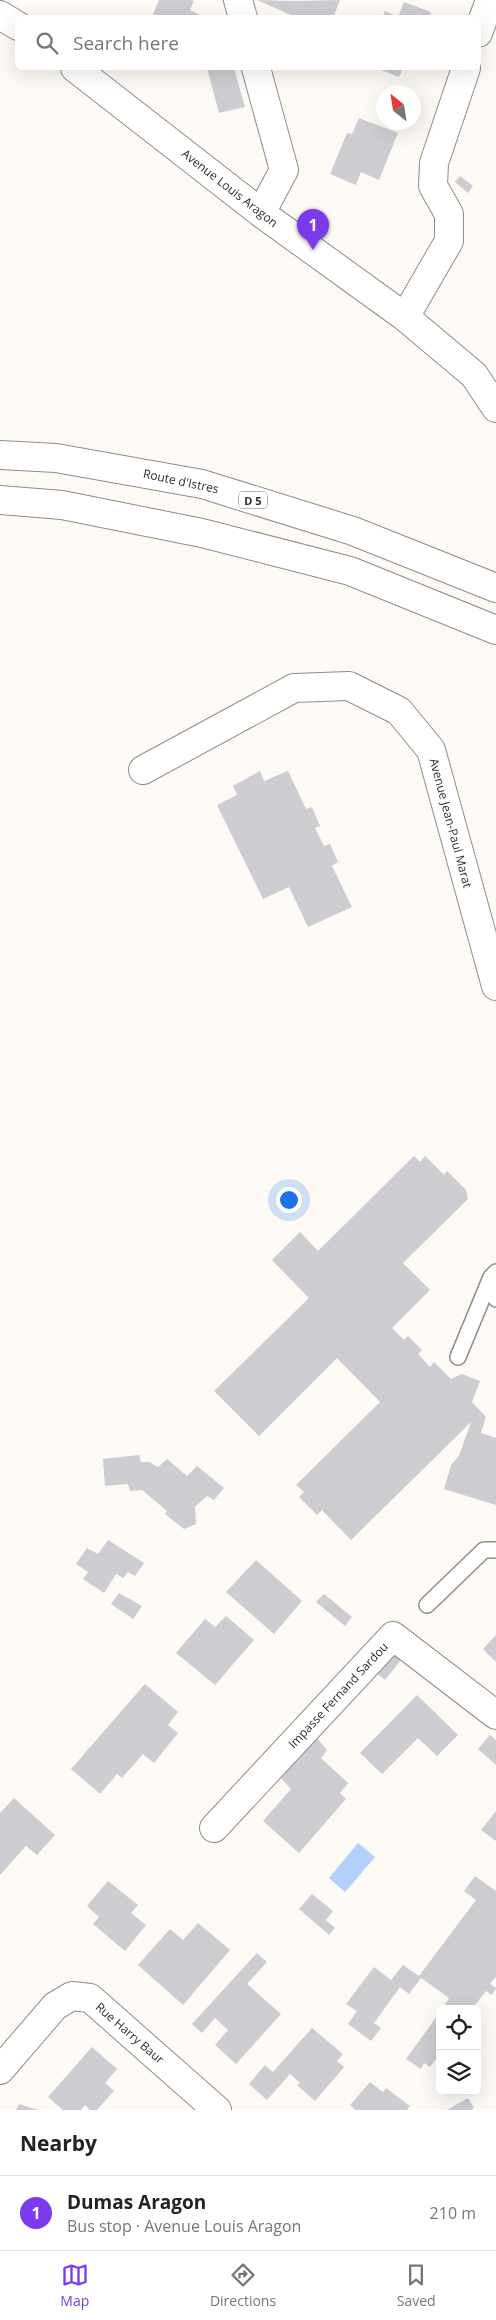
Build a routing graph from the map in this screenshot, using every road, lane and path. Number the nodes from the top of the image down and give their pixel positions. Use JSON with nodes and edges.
{"nodes":[{"id":1,"x":238,"y":0,"type":"edge"},
{"id":2,"x":490,"y":0,"type":"edge"},
{"id":3,"x":0,"y":14,"type":"edge"},
{"id":4,"x":242,"y":15,"type":"edge"},
{"id":5,"x":15,"y":24,"type":"edge"},
{"id":6,"x":481,"y":25,"type":"edge"},
{"id":7,"x":78,"y":70,"type":"edge"},
{"id":8,"x":257,"y":70,"type":"edge"},
{"id":9,"x":465,"y":70,"type":"edge"},
{"id":10,"x":261,"y":213,"type":"junction"},
{"id":11,"x":405,"y":316,"type":"junction"},
{"id":12,"x":496,"y":408,"type":"edge"},
{"id":13,"x":0,"y":455,"type":"edge"},
{"id":14,"x":0,"y":500,"type":"edge"},
{"id":15,"x":496,"y":588,"type":"edge"},
{"id":16,"x":496,"y":630,"type":"edge"},
{"id":17,"x":143,"y":770,"type":"dead end"},
{"id":18,"x":496,"y":986,"type":"edge"},
{"id":19,"x":493,"y":1275,"type":"edge"},
{"id":20,"x":496,"y":1299,"type":"edge"},
{"id":21,"x":458,"y":1357,"type":"dead end"},
{"id":22,"x":496,"y":1550,"type":"edge"},
{"id":23,"x":427,"y":1605,"type":"dead end"},
{"id":24,"x":496,"y":1716,"type":"edge"},
{"id":25,"x":214,"y":1828,"type":"dead end"},
{"id":26,"x":0,"y":2070,"type":"edge"},
{"id":27,"x":217,"y":2110,"type":"edge"}],
"edges":[{"from":1,"to":4,"type":"street"},
{"from":2,"to":6,"type":"street"},
{"from":3,"to":5,"type":"street"},
{"from":7,"to":10,"type":"street","name":"Avenue Louis Aragon"},
{"from":8,"to":10,"type":"street"},
{"from":9,"to":11,"type":"street"},
{"from":10,"to":11,"type":"street","name":"Avenue Louis Aragon"},
{"from":11,"to":12,"type":"street","name":"Avenue Louis Aragon"},
{"from":13,"to":15,"type":"street","name":"Route d'Istres","number":"D 5"},
{"from":14,"to":16,"type":"street"},
{"from":17,"to":18,"type":"street","name":"Avenue Jean-Paul Marat"},
{"from":19,"to":20,"type":"lane"},
{"from":19,"to":21,"type":"lane"},
{"from":22,"to":23,"type":"lane"},
{"from":24,"to":25,"type":"street","name":"Impasse Fernand Sardou"},
{"from":26,"to":27,"type":"street","name":"Rue Harry Baur"}]}
